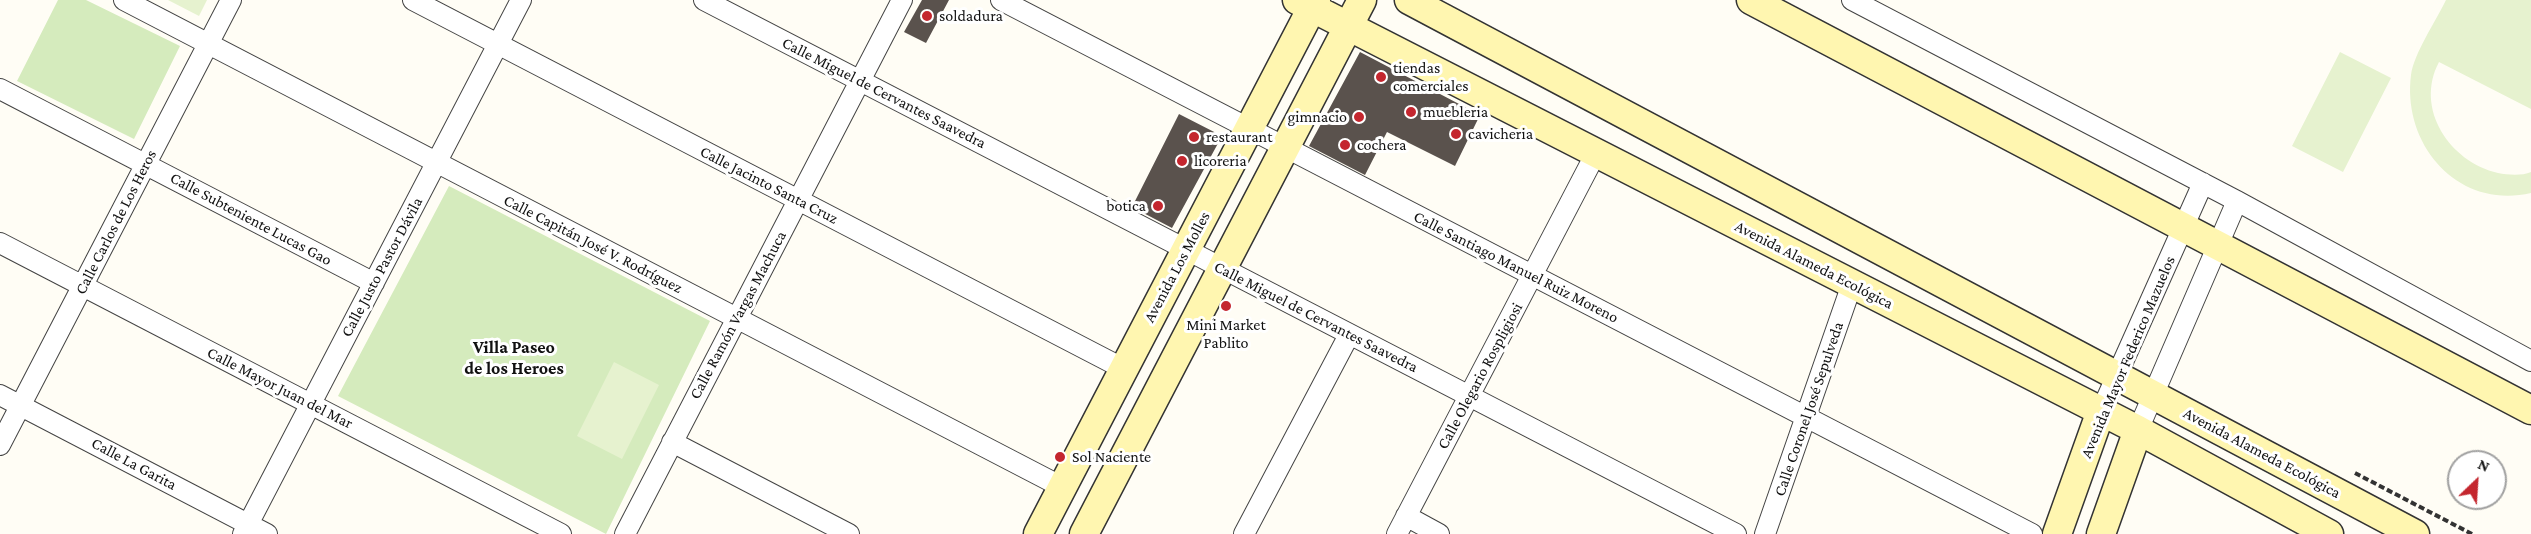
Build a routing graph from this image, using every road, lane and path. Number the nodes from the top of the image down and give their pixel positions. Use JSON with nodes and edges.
{"nodes":[{"id":1,"x":124,"y":0,"type":"edge"},
{"id":2,"x":231,"y":0,"type":"edge"},
{"id":3,"x":413,"y":0,"type":"edge"},
{"id":4,"x":521,"y":0,"type":"edge"},
{"id":5,"x":704,"y":0,"type":"edge"},
{"id":6,"x":902,"y":0,"type":"edge"},
{"id":7,"x":1001,"y":0,"type":"edge"},
{"id":8,"x":1362,"y":0,"type":"edge"},
{"id":9,"x":1409,"y":0,"type":"edge"},
{"id":10,"x":1751,"y":0,"type":"edge"},
{"id":11,"x":1852,"y":0,"type":"edge"},
{"id":12,"x":1309,"y":3,"type":"edge"},
{"id":13,"x":1348,"y":27,"type":"junction"},
{"id":14,"x":208,"y":44,"type":"junction"},
{"id":15,"x":498,"y":44,"type":"junction"},
{"id":16,"x":860,"y":81,"type":"junction"},
{"id":17,"x":0,"y":89,"type":"edge"},
{"id":18,"x":1249,"y":129,"type":"junction"},
{"id":19,"x":1286,"y":148,"type":"junction"},
{"id":20,"x":1596,"y":153,"type":"junction"},
{"id":21,"x":437,"y":162,"type":"junction"},
{"id":22,"x":146,"y":164,"type":"junction"},
{"id":23,"x":2203,"y":183,"type":"junction"},
{"id":24,"x":798,"y":200,"type":"junction"},
{"id":25,"x":2237,"y":201,"type":"junction"},
{"id":26,"x":2184,"y":227,"type":"junction"},
{"id":27,"x":0,"y":243,"type":"edge"},
{"id":28,"x":2218,"y":245,"type":"junction"},
{"id":29,"x":1186,"y":250,"type":"junction"},
{"id":30,"x":1222,"y":269,"type":"junction"},
{"id":31,"x":1533,"y":276,"type":"junction"},
{"id":32,"x":374,"y":283,"type":"junction"},
{"id":33,"x":1852,"y":284,"type":"junction"},
{"id":34,"x":83,"y":286,"type":"junction"},
{"id":35,"x":737,"y":318,"type":"junction"},
{"id":36,"x":1349,"y":334,"type":"junction"},
{"id":37,"x":2531,"y":360,"type":"edge"},
{"id":38,"x":1124,"y":369,"type":"junction"},
{"id":39,"x":2117,"y":376,"type":"junction"},
{"id":40,"x":0,"y":395,"type":"edge"},
{"id":41,"x":2153,"y":395,"type":"junction"},
{"id":42,"x":1468,"y":396,"type":"junction"},
{"id":43,"x":311,"y":404,"type":"junction"},
{"id":44,"x":20,"y":405,"type":"junction"},
{"id":45,"x":2530,"y":406,"type":"edge"},
{"id":46,"x":2101,"y":411,"type":"junction"},
{"id":47,"x":1807,"y":418,"type":"junction"},
{"id":48,"x":2138,"y":430,"type":"junction"},
{"id":49,"x":672,"y":442,"type":"junction"},
{"id":50,"x":0,"y":445,"type":"edge"},
{"id":51,"x":1062,"y":488,"type":"junction"},
{"id":52,"x":1401,"y":525,"type":"edge"},
{"id":53,"x":246,"y":529,"type":"edge"},
{"id":54,"x":267,"y":534,"type":"edge"},
{"id":55,"x":561,"y":534,"type":"edge"},
{"id":56,"x":624,"y":534,"type":"edge"},
{"id":57,"x":849,"y":534,"type":"edge"},
{"id":58,"x":1038,"y":534,"type":"edge"},
{"id":59,"x":1084,"y":534,"type":"edge"},
{"id":60,"x":1244,"y":534,"type":"edge"},
{"id":61,"x":1440,"y":534,"type":"edge"},
{"id":62,"x":1736,"y":534,"type":"edge"},
{"id":63,"x":1765,"y":534,"type":"edge"},
{"id":64,"x":2032,"y":534,"type":"edge"},
{"id":65,"x":2057,"y":534,"type":"edge"},
{"id":66,"x":2101,"y":534,"type":"edge"},
{"id":67,"x":2329,"y":534,"type":"edge"},
{"id":68,"x":2415,"y":534,"type":"edge"}],
"edges":[{"from":1,"to":14,"type":"street","name":"Calle Capitán José V. Rodríguez"},
{"from":2,"to":14,"type":"street","name":"Calle Carlos de Los Heros"},
{"from":3,"to":15,"type":"street","name":"Calle Jacinto Santa Cruz"},
{"from":4,"to":15,"type":"street","name":"Calle Justo Pastor Dávila"},
{"from":5,"to":16,"type":"street","name":"Calle Miguel de Cervantes Saavedra"},
{"from":6,"to":16,"type":"street","name":"Calle Ramón Vargas Machuca"},
{"from":7,"to":18,"type":"street","name":"Calle Santiago Manuel Ruiz Moreno"},
{"from":8,"to":13,"type":"street"},
{"from":9,"to":39,"type":"street","name":"Avenida Alameda Ecológica"},
{"from":10,"to":26,"type":"street"},
{"from":11,"to":23,"type":"street"},
{"from":12,"to":13,"type":"street","name":"Avenida Alameda Ecológica"},
{"from":12,"to":18,"type":"street","name":"Avenida Los Molles"},
{"from":13,"to":19,"type":"street"},
{"from":13,"to":20,"type":"street","name":"Avenida Alameda Ecológica"},
{"from":14,"to":21,"type":"street","name":"Calle Capitán José V. Rodríguez"},
{"from":14,"to":22,"type":"street","name":"Calle Carlos de Los Heros"},
{"from":15,"to":21,"type":"street","name":"Calle Justo Pastor Dávila"},
{"from":15,"to":24,"type":"street","name":"Calle Jacinto Santa Cruz"},
{"from":16,"to":24,"type":"street","name":"Calle Ramón Vargas Machuca"},
{"from":16,"to":29,"type":"street","name":"Calle Miguel de Cervantes Saavedra"},
{"from":17,"to":22,"type":"street","name":"Calle Subteniente Lucas Gao"},
{"from":18,"to":19,"type":"street","name":"Calle Santiago Manuel Ruiz Moreno"},
{"from":18,"to":29,"type":"street","name":"Avenida Los Molles"},
{"from":19,"to":30,"type":"street"},
{"from":19,"to":31,"type":"street","name":"Calle Santiago Manuel Ruiz Moreno"},
{"from":20,"to":31,"type":"street","name":"Calle Olegario Rospligiosi"},
{"from":20,"to":33,"type":"street","name":"Avenida Alameda Ecológica"},
{"from":21,"to":32,"type":"street","name":"Calle Justo Pastor Dávila"},
{"from":21,"to":35,"type":"street","name":"Calle Capitán José V. Rodríguez"},
{"from":22,"to":32,"type":"street","name":"Calle Subteniente Lucas Gao"},
{"from":22,"to":34,"type":"street","name":"Calle Carlos de Los Heros"},
{"from":23,"to":25,"type":"street"},
{"from":23,"to":26,"type":"street","name":"Avenida Mayor Federico Mazuelos"},
{"from":24,"to":35,"type":"street","name":"Calle Ramón Vargas Machuca"},
{"from":24,"to":38,"type":"street","name":"Calle Jacinto Santa Cruz"},
{"from":25,"to":28,"type":"street"},
{"from":25,"to":37,"type":"street"},
{"from":26,"to":28,"type":"street"},
{"from":26,"to":39,"type":"street","name":"Avenida Mayor Federico Mazuelos"},
{"from":27,"to":34,"type":"street","name":"Calle Mayor Juan del Mar"},
{"from":28,"to":41,"type":"street"},
{"from":28,"to":45,"type":"street"},
{"from":29,"to":30,"type":"street","name":"Calle Miguel de Cervantes Saavedra"},
{"from":29,"to":38,"type":"street","name":"Avenida Los Molles"},
{"from":30,"to":36,"type":"street","name":"Calle Miguel de Cervantes Saavedra"},
{"from":30,"to":59,"type":"street"},
{"from":31,"to":42,"type":"street","name":"Calle Olegario Rospligiosi"},
{"from":31,"to":47,"type":"street","name":"Calle Santiago Manuel Ruiz Moreno"},
{"from":32,"to":43,"type":"street","name":"Calle Justo Pastor Dávila"},
{"from":33,"to":46,"type":"street","name":"Avenida Alameda Ecológica"},
{"from":33,"to":47,"type":"street","name":"Calle Coronel José Sepulveda"},
{"from":34,"to":43,"type":"street","name":"Calle Mayor Juan del Mar"},
{"from":34,"to":44,"type":"street","name":"Calle Carlos de Los Heros"},
{"from":35,"to":49,"type":"street","name":"Calle Ramón Vargas Machuca"},
{"from":35,"to":51,"type":"street","name":"Calle Capitán José V. Rodríguez"},
{"from":36,"to":42,"type":"street","name":"Calle Miguel de Cervantes Saavedra"},
{"from":36,"to":60,"type":"street"},
{"from":38,"to":51,"type":"street","name":"Avenida Los Molles"},
{"from":39,"to":41,"type":"street","name":"Avenida Alameda Ecológica"},
{"from":39,"to":46,"type":"street","name":"Avenida Mayor Federico Mazuelos"},
{"from":40,"to":44,"type":"street","name":"Calle La Garita"},
{"from":41,"to":48,"type":"street"},
{"from":41,"to":68,"type":"street","name":"Avenida Alameda Ecológica"},
{"from":42,"to":52,"type":"street","name":"Calle Olegario Rospligiosi"},
{"from":42,"to":62,"type":"street","name":"Calle Miguel de Cervantes Saavedra"},
{"from":43,"to":53,"type":"street","name":"Calle Justo Pastor Dávila"},
{"from":43,"to":55,"type":"street","name":"Calle Mayor Juan del Mar"},
{"from":44,"to":50,"type":"street","name":"Calle Carlos de Los Heros"},
{"from":44,"to":53,"type":"street","name":"Calle La Garita"},
{"from":46,"to":48,"type":"street","name":"Avenida Alameda Ecológica"},
{"from":46,"to":65,"type":"street","name":"Avenida Mayor Federico Mazuelos"},
{"from":47,"to":63,"type":"street","name":"Calle Coronel José Sepulveda"},
{"from":47,"to":64,"type":"street","name":"Calle Santiago Manuel Ruiz Moreno"},
{"from":48,"to":66,"type":"street"},
{"from":48,"to":67,"type":"street","name":"Avenida Alameda Ecológica"},
{"from":49,"to":56,"type":"street","name":"Calle Ramón Vargas Machuca"},
{"from":49,"to":57,"type":"street"},
{"from":51,"to":58,"type":"street","name":"Avenida Los Molles"},
{"from":52,"to":61,"type":"street"},
{"from":53,"to":54,"type":"street","name":"Calle La Garita"}]}
